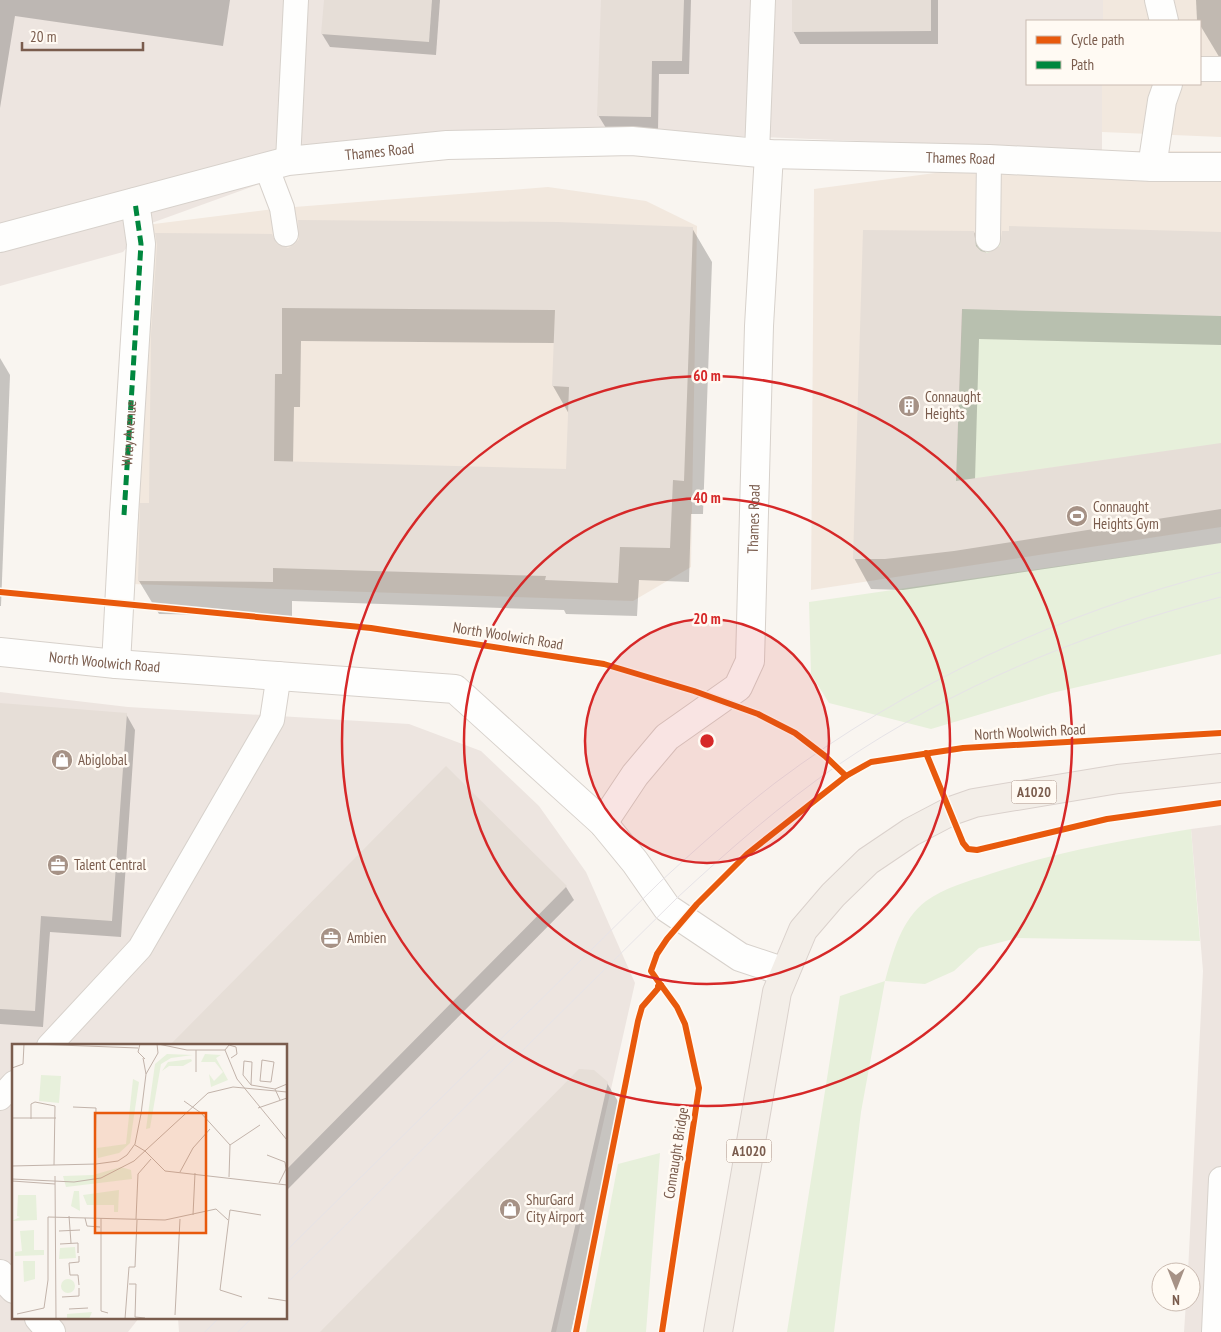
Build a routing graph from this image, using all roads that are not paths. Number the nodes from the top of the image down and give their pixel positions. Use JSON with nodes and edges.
{"nodes":[{"id":1,"x":296,"y":0,"type":"edge"},
{"id":2,"x":763,"y":0,"type":"edge"},
{"id":3,"x":1160,"y":0,"type":"edge"},
{"id":4,"x":1164,"y":20,"type":"edge"},
{"id":5,"x":1201,"y":68,"type":"edge"},
{"id":6,"x":1221,"y":69,"type":"edge"},
{"id":7,"x":1168,"y":85,"type":"edge"},
{"id":8,"x":763,"y":153,"type":"junction"},
{"id":9,"x":989,"y":159,"type":"junction"},
{"id":10,"x":277,"y":164,"type":"junction"},
{"id":11,"x":1152,"y":167,"type":"junction"},
{"id":12,"x":1221,"y":167,"type":"edge"},
{"id":13,"x":135,"y":202,"type":"junction"},
{"id":14,"x":286,"y":234,"type":"dead end"},
{"id":15,"x":0,"y":238,"type":"edge"},
{"id":16,"x":988,"y":239,"type":"dead end"},
{"id":17,"x":0,"y":652,"type":"edge"},
{"id":18,"x":116,"y":664,"type":"junction"},
{"id":19,"x":279,"y":674,"type":"junction"},
{"id":20,"x":1221,"y":768,"type":"edge"},
{"id":21,"x":603,"y":823,"type":"junction"},
{"id":22,"x":785,"y":972,"type":"junction"},
{"id":23,"x":51,"y":1044,"type":"edge"},
{"id":24,"x":12,"y":1085,"type":"edge"},
{"id":25,"x":0,"y":1098,"type":"edge"},
{"id":26,"x":1221,"y":1179,"type":"edge"},
{"id":27,"x":0,"y":1274,"type":"edge"},
{"id":28,"x":12,"y":1287,"type":"edge"},
{"id":29,"x":41,"y":1320,"type":"edge"},
{"id":30,"x":51,"y":1332,"type":"edge"},
{"id":31,"x":718,"y":1332,"type":"edge"},
{"id":32,"x":1214,"y":1332,"type":"edge"}],
"edges":[{"from":1,"to":10,"type":"lane"},
{"from":2,"to":8,"type":"lane"},
{"from":3,"to":4,"type":"street"},
{"from":5,"to":6,"type":"lane"},
{"from":7,"to":11,"type":"street"},
{"from":8,"to":9,"type":"street","name":"Thames Road"},
{"from":8,"to":10,"type":"street","name":"Thames Road"},
{"from":8,"to":21,"type":"street","name":"Thames Road"},
{"from":9,"to":11,"type":"street","name":"Thames Road"},
{"from":9,"to":16,"type":"lane"},
{"from":10,"to":13,"type":"street","name":"Thames Road"},
{"from":10,"to":14,"type":"lane"},
{"from":11,"to":12,"type":"street","name":"Thames Road"},
{"from":13,"to":15,"type":"street","name":"Thames Road"},
{"from":13,"to":18,"type":"street","name":"Wray Avenue"},
{"from":17,"to":18,"type":"street","name":"North Woolwich Road"},
{"from":18,"to":19,"type":"street","name":"North Woolwich Road"},
{"from":19,"to":21,"type":"street","name":"North Woolwich Road"},
{"from":19,"to":23,"type":"lane"},
{"from":20,"to":22,"type":"main road","number":"A1020"},
{"from":21,"to":22,"type":"street","name":"North Woolwich Road"},
{"from":22,"to":31,"type":"main road","number":"A1020"},
{"from":24,"to":25,"type":"lane"},
{"from":26,"to":32,"type":"lane"},
{"from":27,"to":28,"type":"street"},
{"from":29,"to":30,"type":"street"}]}
